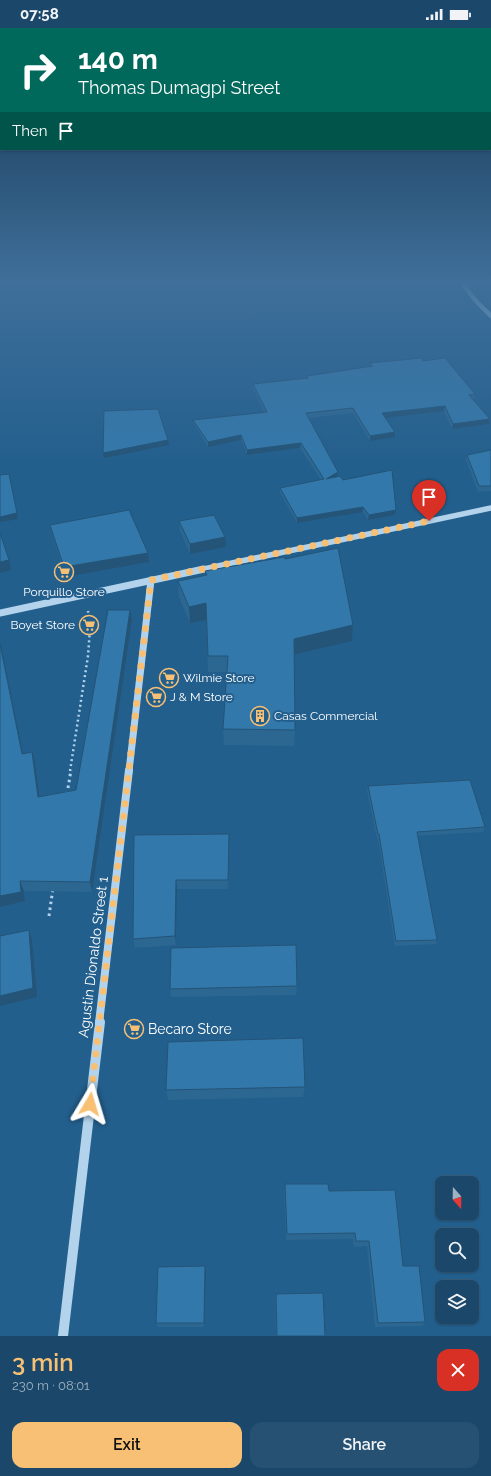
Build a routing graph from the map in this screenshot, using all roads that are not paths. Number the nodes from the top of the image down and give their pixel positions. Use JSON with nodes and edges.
{"nodes":[{"id":1,"x":491,"y":508,"type":"edge"},
{"id":2,"x":151,"y":580,"type":"junction"},
{"id":3,"x":0,"y":613,"type":"edge"},
{"id":4,"x":63,"y":1336,"type":"edge"}],
"edges":[{"from":1,"to":2,"type":"street"},
{"from":2,"to":3,"type":"street"},
{"from":2,"to":4,"type":"street","name":"Agustin Dionaldo Street 1"}]}
